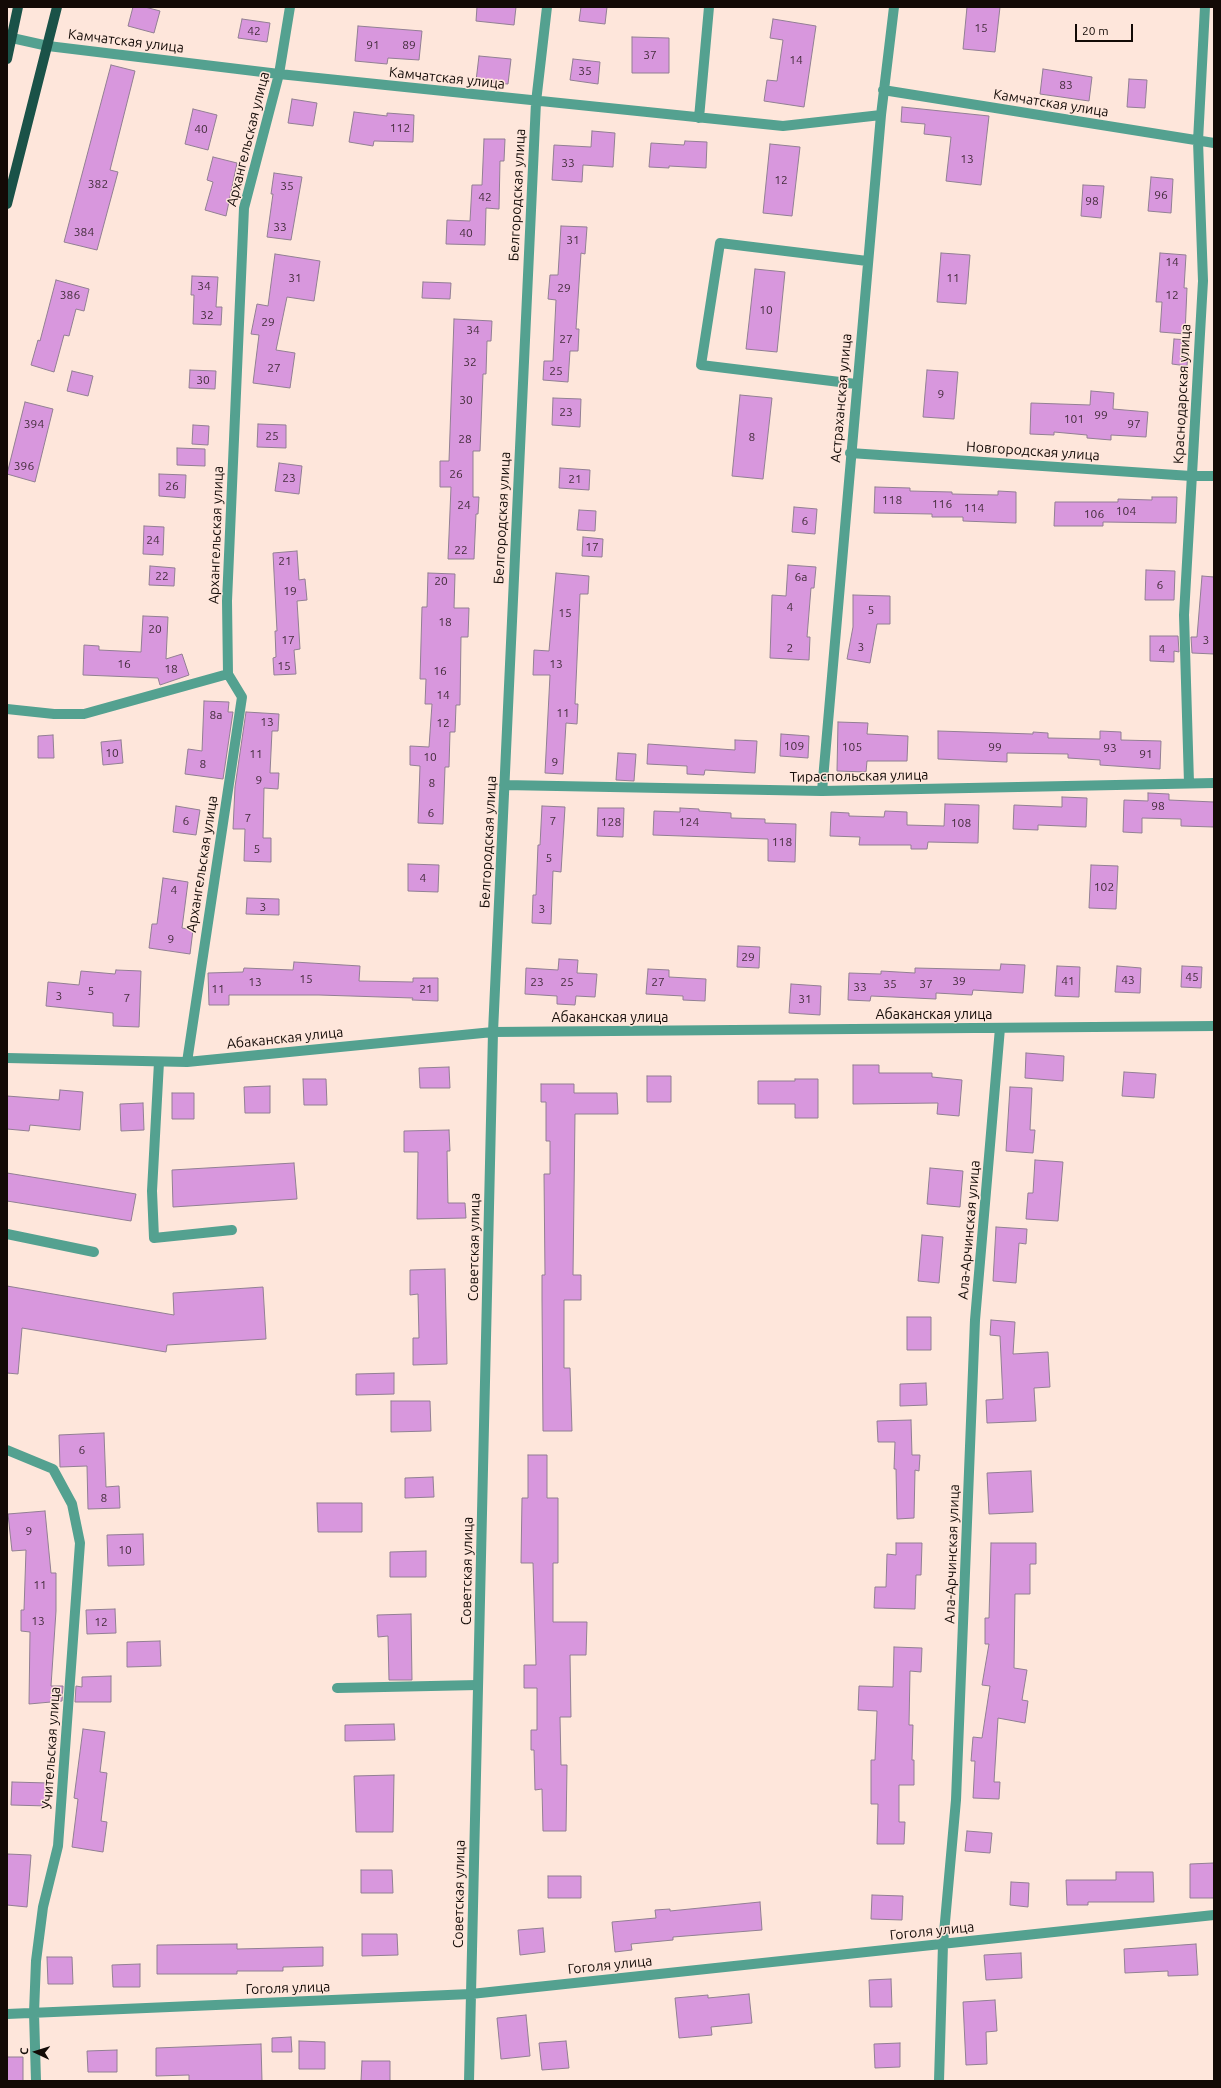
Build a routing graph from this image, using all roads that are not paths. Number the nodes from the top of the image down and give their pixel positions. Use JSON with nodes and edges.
{"nodes":[{"id":1,"x":18,"y":7,"type":"edge"},
{"id":2,"x":57,"y":7,"type":"edge"},
{"id":3,"x":290,"y":7,"type":"edge"},
{"id":4,"x":547,"y":7,"type":"edge"},
{"id":5,"x":709,"y":7,"type":"edge"},
{"id":6,"x":894,"y":7,"type":"edge"},
{"id":7,"x":1205,"y":7,"type":"edge"},
{"id":8,"x":12,"y":38,"type":"junction"},
{"id":9,"x":48,"y":46,"type":"junction"},
{"id":10,"x":7,"y":59,"type":"edge"},
{"id":11,"x":279,"y":74,"type":"junction"},
{"id":12,"x":884,"y":90,"type":"junction"},
{"id":13,"x":536,"y":102,"type":"junction"},
{"id":14,"x":881,"y":115,"type":"junction"},
{"id":15,"x":699,"y":118,"type":"junction"},
{"id":16,"x":1198,"y":141,"type":"junction"},
{"id":17,"x":1214,"y":143,"type":"edge"},
{"id":18,"x":7,"y":204,"type":"edge"},
{"id":19,"x":867,"y":261,"type":"junction"},
{"id":20,"x":856,"y":384,"type":"junction"},
{"id":21,"x":850,"y":454,"type":"junction"},
{"id":22,"x":1191,"y":476,"type":"junction"},
{"id":23,"x":1214,"y":476,"type":"edge"},
{"id":24,"x":228,"y":674,"type":"junction"},
{"id":25,"x":7,"y":708,"type":"edge"},
{"id":26,"x":1189,"y":783,"type":"junction"},
{"id":27,"x":1214,"y":783,"type":"edge"},
{"id":28,"x":504,"y":785,"type":"junction"},
{"id":29,"x":822,"y":791,"type":"junction"},
{"id":30,"x":1214,"y":1026,"type":"edge"},
{"id":31,"x":1000,"y":1028,"type":"junction"},
{"id":32,"x":493,"y":1032,"type":"junction"},
{"id":33,"x":7,"y":1058,"type":"edge"},
{"id":34,"x":492,"y":1061,"type":"joint"},
{"id":35,"x":159,"y":1062,"type":"junction"},
{"id":36,"x":187,"y":1062,"type":"junction"},
{"id":37,"x":232,"y":1230,"type":"dead end"},
{"id":38,"x":7,"y":1234,"type":"edge"},
{"id":39,"x":94,"y":1252,"type":"dead end"},
{"id":40,"x":7,"y":1450,"type":"edge"},
{"id":41,"x":478,"y":1685,"type":"junction"},
{"id":42,"x":337,"y":1688,"type":"dead end"},
{"id":43,"x":1214,"y":1915,"type":"edge"},
{"id":44,"x":943,"y":1944,"type":"junction"},
{"id":45,"x":471,"y":1994,"type":"junction"},
{"id":46,"x":34,"y":2013,"type":"junction"},
{"id":47,"x":7,"y":2014,"type":"edge"},
{"id":48,"x":36,"y":2081,"type":"edge"},
{"id":49,"x":469,"y":2081,"type":"edge"},
{"id":50,"x":939,"y":2081,"type":"edge"}],
"edges":[{"from":1,"to":8,"type":"main road"},
{"from":2,"to":9,"type":"main road"},
{"from":3,"to":11,"type":"street","name":"Архангельская улица"},
{"from":4,"to":13,"type":"street","name":"Белгородская улица"},
{"from":5,"to":15,"type":"street"},
{"from":6,"to":12,"type":"street","name":"Астраханская улица"},
{"from":7,"to":16,"type":"street","name":"Краснодарская улица"},
{"from":8,"to":9,"type":"street","name":"Камчатская улица"},
{"from":8,"to":10,"type":"main road"},
{"from":9,"to":11,"type":"street","name":"Камчатская улица"},
{"from":9,"to":18,"type":"main road"},
{"from":11,"to":13,"type":"street","name":"Камчатская улица"},
{"from":11,"to":24,"type":"street","name":"Архангельская улица"},
{"from":12,"to":14,"type":"street","name":"Астраханская улица"},
{"from":12,"to":16,"type":"street","name":"Камчатская улица"},
{"from":13,"to":15,"type":"street","name":"Камчатская улица"},
{"from":13,"to":28,"type":"street","name":"Белгородская улица"},
{"from":14,"to":15,"type":"street","name":"Камчатская улица"},
{"from":14,"to":19,"type":"street","name":"Астраханская улица"},
{"from":16,"to":17,"type":"street","name":"Камчатская улица"},
{"from":16,"to":22,"type":"street","name":"Краснодарская улица"},
{"from":19,"to":20,"type":"street","name":"Астраханская улица"},
{"from":19,"to":20,"type":"street"},
{"from":20,"to":21,"type":"street","name":"Астраханская улица"},
{"from":21,"to":22,"type":"street","name":"Новгородская улица"},
{"from":21,"to":29,"type":"street","name":"Астраханская улица"},
{"from":22,"to":23,"type":"street","name":"Новгородская улица"},
{"from":22,"to":26,"type":"street","name":"Краснодарская улица"},
{"from":24,"to":25,"type":"street"},
{"from":24,"to":36,"type":"street","name":"Архангельская улица"},
{"from":26,"to":27,"type":"street","name":"Тираспольская улица"},
{"from":26,"to":29,"type":"street","name":"Тираспольская улица"},
{"from":28,"to":29,"type":"street","name":"Тираспольская улица"},
{"from":28,"to":32,"type":"street","name":"Белгородская улица"},
{"from":30,"to":31,"type":"street","name":"Абаканская улица"},
{"from":31,"to":32,"type":"street","name":"Абаканская улица"},
{"from":31,"to":44,"type":"street","name":"Ала-Арчинская улица"},
{"from":32,"to":34,"type":"street","name":"Белгородская улица"},
{"from":32,"to":36,"type":"street","name":"Абаканская улица"},
{"from":33,"to":35,"type":"street","name":"Абаканская улица"},
{"from":34,"to":41,"type":"street","name":"Советская улица"},
{"from":35,"to":36,"type":"street","name":"Абаканская улица"},
{"from":35,"to":37,"type":"street"},
{"from":38,"to":39,"type":"street"},
{"from":40,"to":46,"type":"street","name":"Учительская улица"},
{"from":41,"to":42,"type":"street"},
{"from":41,"to":45,"type":"street","name":"Советская улица"},
{"from":43,"to":44,"type":"street","name":"Гоголя улица"},
{"from":44,"to":45,"type":"street","name":"Гоголя улица"},
{"from":44,"to":50,"type":"street","name":"Ала-Арчинская улица"},
{"from":45,"to":46,"type":"street","name":"Гоголя улица"},
{"from":45,"to":49,"type":"street","name":"Советская улица"},
{"from":46,"to":47,"type":"street","name":"Гоголя улица"},
{"from":46,"to":48,"type":"street","name":"Учительская улица"}]}
